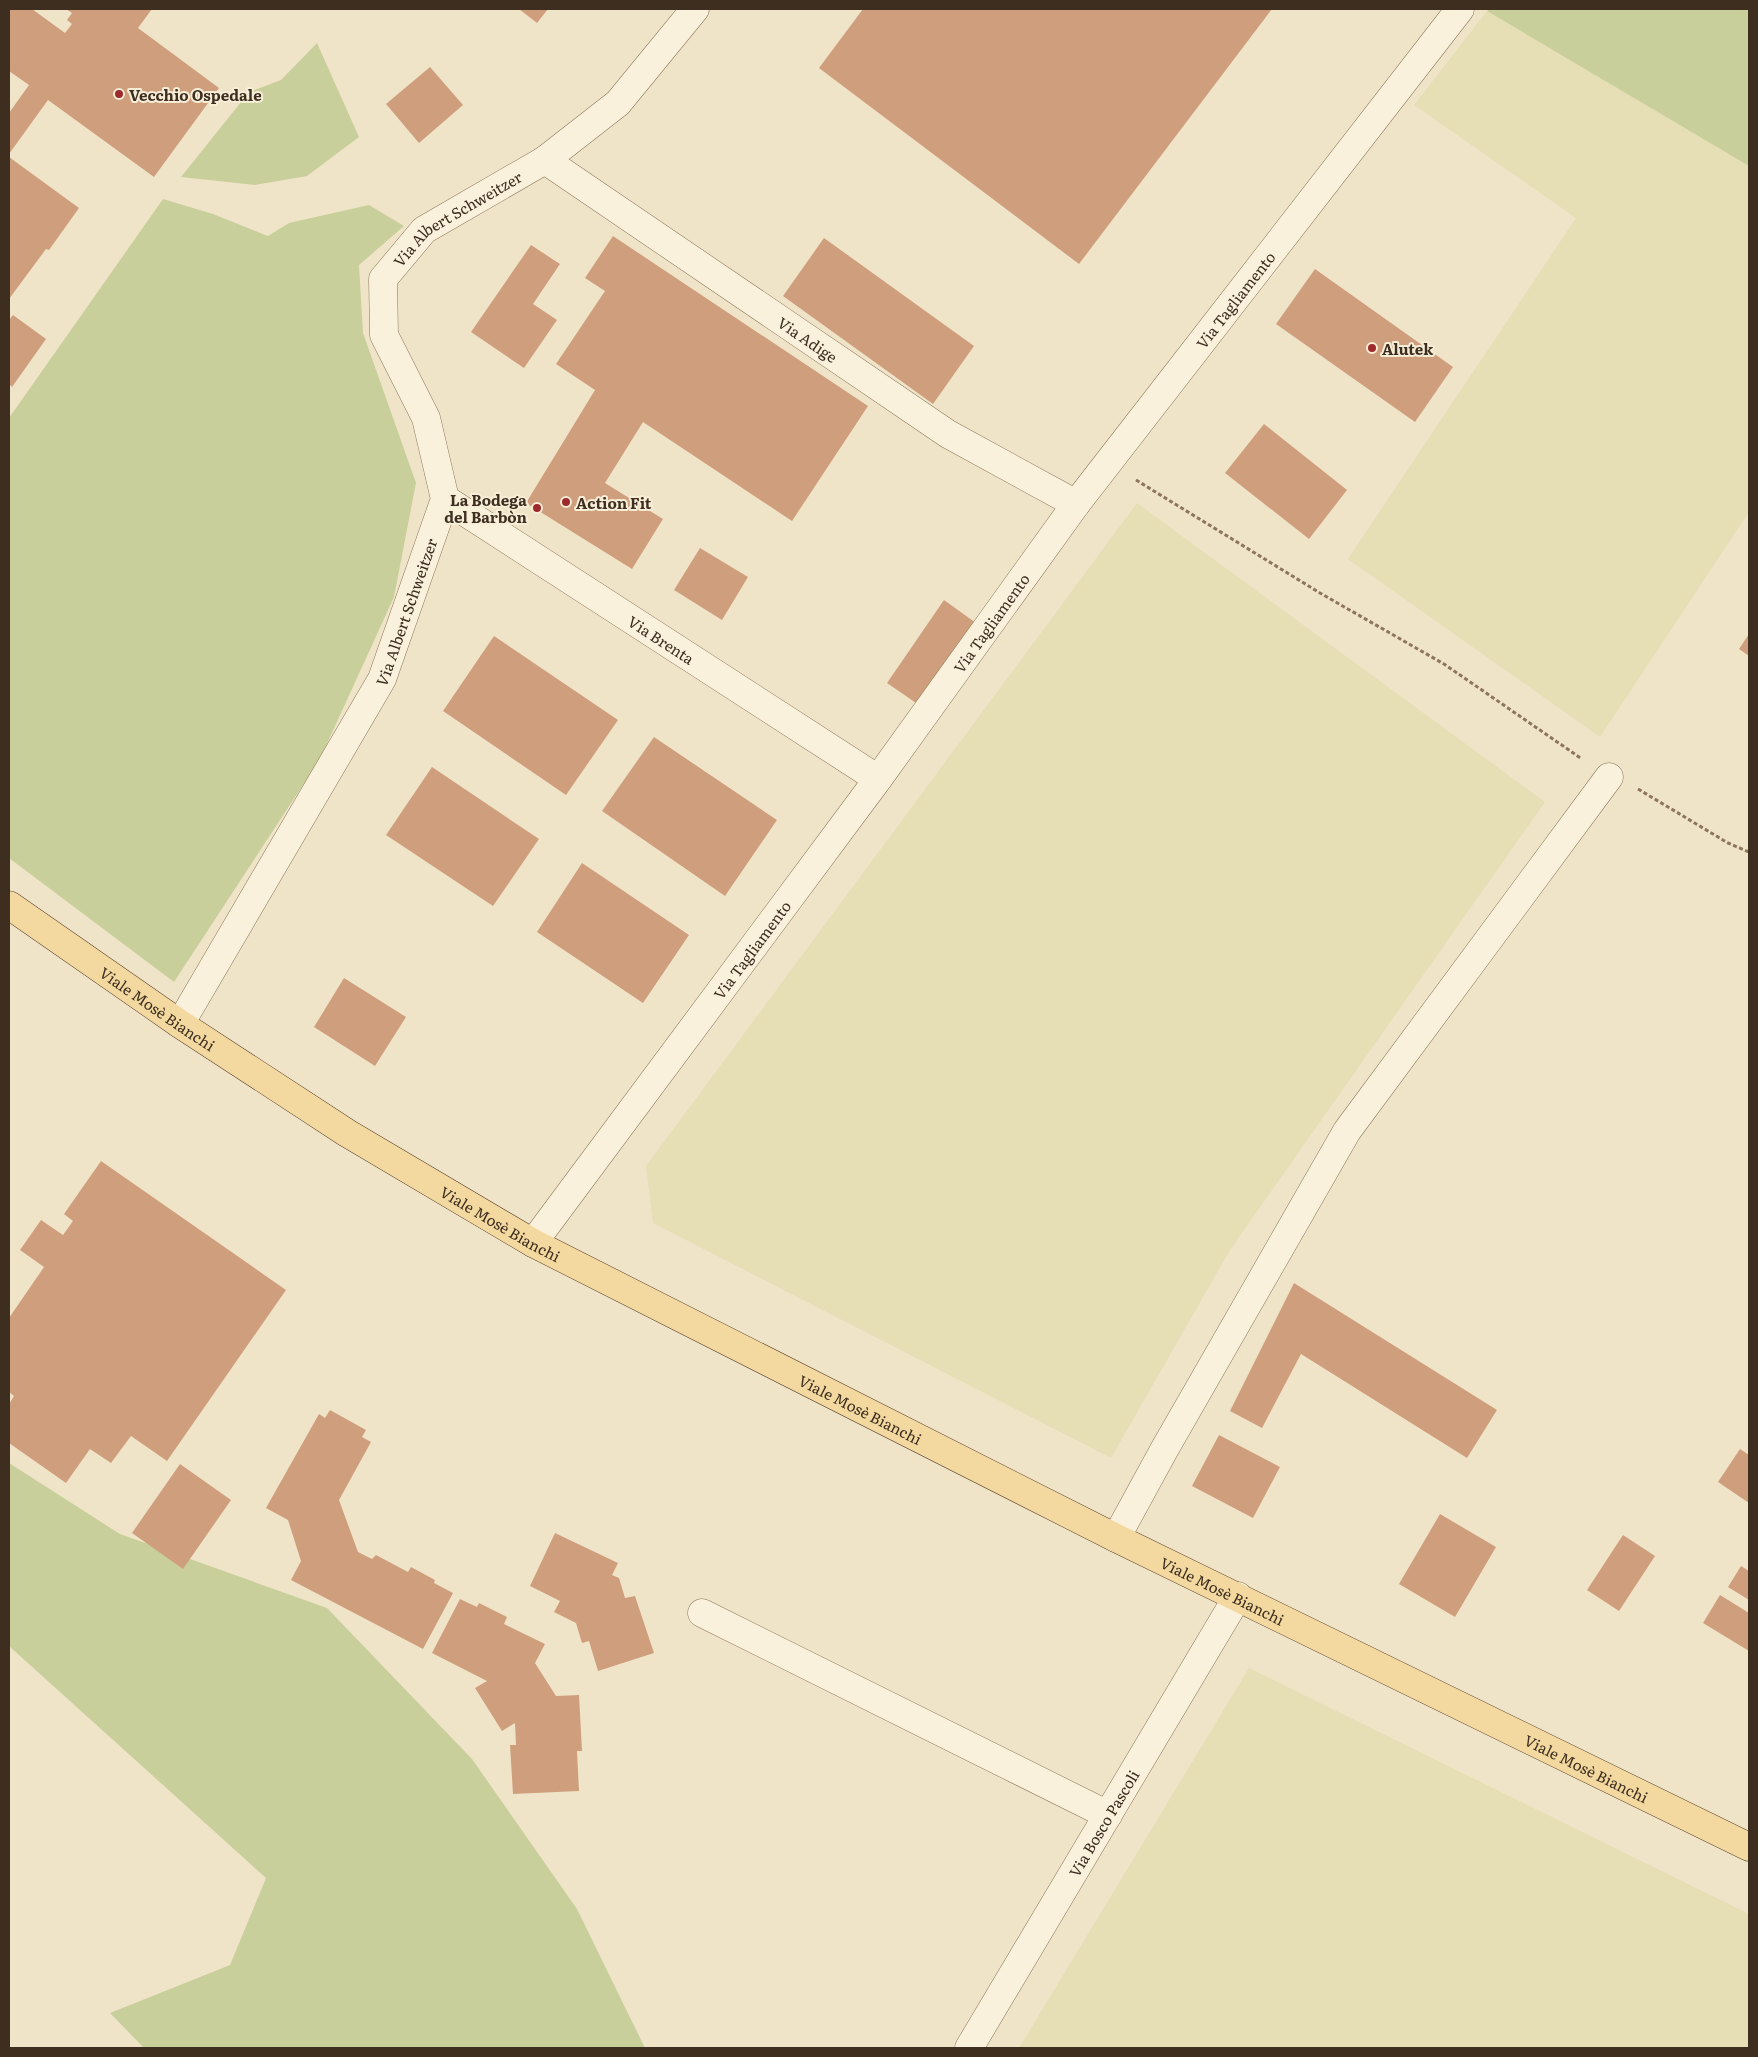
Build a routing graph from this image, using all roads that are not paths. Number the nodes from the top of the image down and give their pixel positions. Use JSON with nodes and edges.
{"nodes":[{"id":1,"x":695,"y":9,"type":"edge"},
{"id":2,"x":1460,"y":9,"type":"edge"},
{"id":3,"x":545,"y":160,"type":"junction"},
{"id":4,"x":445,"y":499,"type":"junction"},
{"id":5,"x":1076,"y":504,"type":"junction"},
{"id":6,"x":1609,"y":777,"type":"road end"},
{"id":7,"x":878,"y":780,"type":"junction"},
{"id":8,"x":9,"y":905,"type":"edge"},
{"id":9,"x":180,"y":1024,"type":"junction"},
{"id":10,"x":533,"y":1243,"type":"junction"},
{"id":11,"x":1116,"y":1538,"type":"junction"},
{"id":12,"x":1238,"y":1596,"type":"junction"},
{"id":13,"x":702,"y":1613,"type":"dead end"},
{"id":14,"x":1108,"y":1816,"type":"junction"},
{"id":15,"x":1749,"y":1847,"type":"edge"},
{"id":16,"x":969,"y":2048,"type":"edge"}],
"edges":[{"from":1,"to":3,"type":"street","name":"Via Albert Schweitzer"},
{"from":2,"to":5,"type":"street","name":"Via Tagliamento"},
{"from":3,"to":4,"type":"street","name":"Via Albert Schweitzer"},
{"from":3,"to":5,"type":"street","name":"Via Adige"},
{"from":4,"to":7,"type":"street","name":"Via Brenta"},
{"from":4,"to":9,"type":"street","name":"Via Albert Schweitzer"},
{"from":5,"to":7,"type":"street","name":"Via Tagliamento"},
{"from":6,"to":11,"type":"street"},
{"from":7,"to":10,"type":"street","name":"Via Tagliamento"},
{"from":8,"to":9,"type":"main road","name":"Viale Mosè Bianchi"},
{"from":9,"to":10,"type":"main road","name":"Viale Mosè Bianchi"},
{"from":10,"to":11,"type":"main road","name":"Viale Mosè Bianchi"},
{"from":11,"to":12,"type":"main road","name":"Viale Mosè Bianchi"},
{"from":12,"to":14,"type":"street","name":"Via Bosco Pascoli"},
{"from":12,"to":15,"type":"main road","name":"Viale Mosè Bianchi"},
{"from":13,"to":14,"type":"street"},
{"from":14,"to":16,"type":"street","name":"Via Bosco Pascoli"}]}
